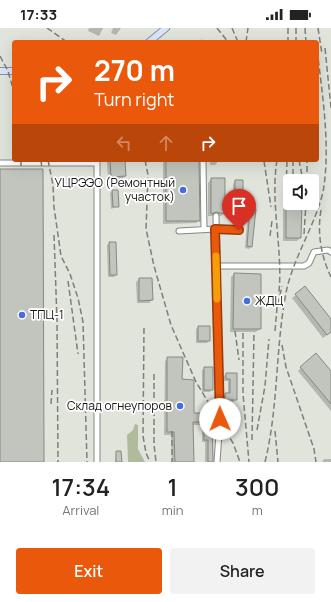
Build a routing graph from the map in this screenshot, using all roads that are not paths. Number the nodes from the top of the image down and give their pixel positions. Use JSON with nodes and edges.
{"nodes":[{"id":1,"x":166,"y":28,"type":"edge"},
{"id":2,"x":151,"y":40,"type":"edge"},
{"id":3,"x":0,"y":71,"type":"edge"},
{"id":4,"x":12,"y":71,"type":"edge"},
{"id":5,"x":97,"y":162,"type":"edge"},
{"id":6,"x":204,"y":162,"type":"edge"},
{"id":7,"x":0,"y":163,"type":"edge"},
{"id":8,"x":216,"y":216,"type":"dead end"},
{"id":9,"x":215,"y":229,"type":"junction"},
{"id":10,"x":204,"y":230,"type":"junction"},
{"id":11,"x":239,"y":230,"type":"dead end"},
{"id":12,"x":179,"y":231,"type":"dead end"},
{"id":13,"x":331,"y":252,"type":"edge"},
{"id":14,"x":217,"y":266,"type":"junction"},
{"id":15,"x":97,"y":462,"type":"edge"},
{"id":16,"x":217,"y":462,"type":"edge"}],
"edges":[{"from":1,"to":2,"type":"main road"},
{"from":3,"to":4,"type":"main road"},
{"from":5,"to":7,"type":"street"},
{"from":5,"to":15,"type":"street"},
{"from":6,"to":10,"type":"street"},
{"from":8,"to":9,"type":"street"},
{"from":9,"to":10,"type":"street"},
{"from":9,"to":11,"type":"street"},
{"from":9,"to":14,"type":"street"},
{"from":10,"to":12,"type":"street"},
{"from":13,"to":14,"type":"street"},
{"from":14,"to":16,"type":"street"}]}
